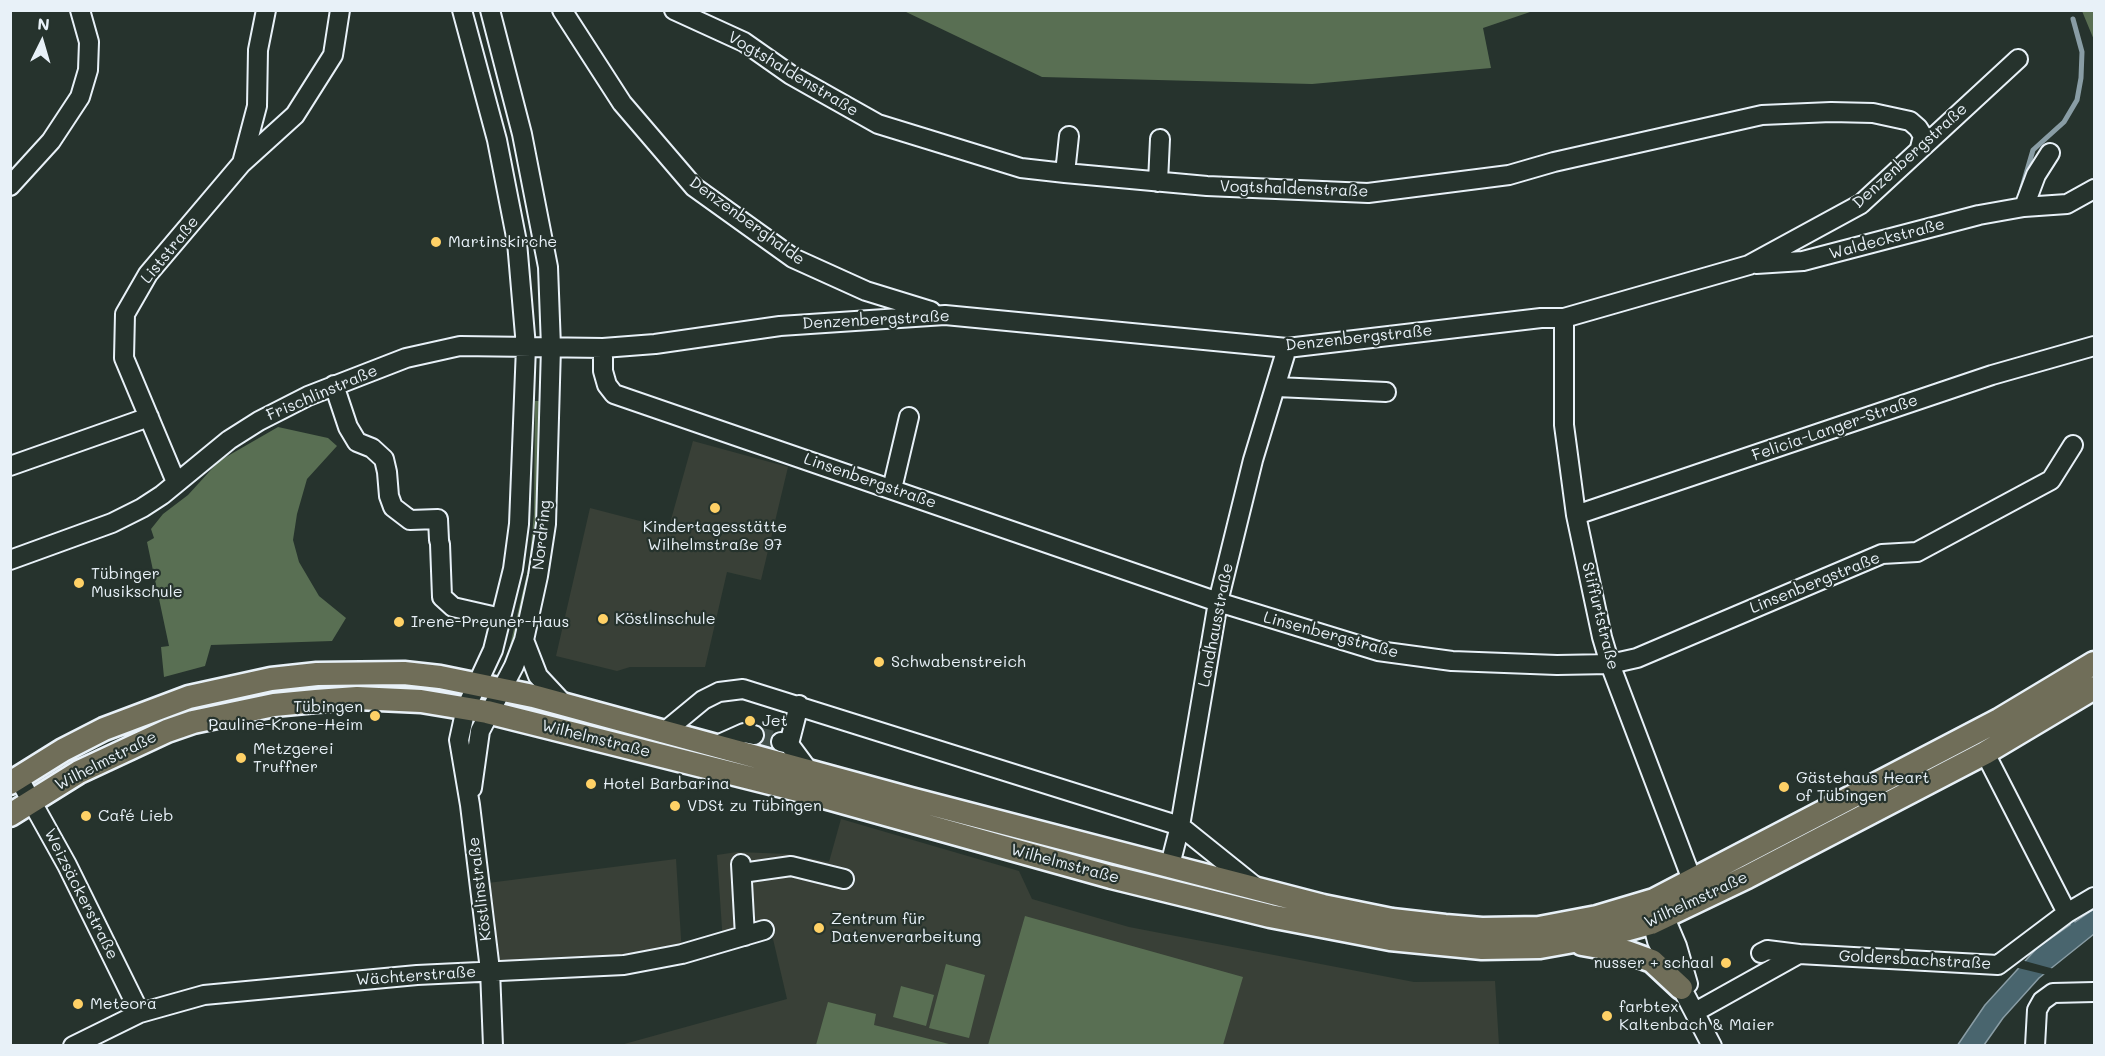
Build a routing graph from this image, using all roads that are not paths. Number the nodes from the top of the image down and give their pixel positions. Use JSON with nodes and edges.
{"nodes":[{"id":1,"x":80,"y":10,"type":"edge"},
{"id":2,"x":266,"y":10,"type":"edge"},
{"id":3,"x":340,"y":10,"type":"edge"},
{"id":4,"x":462,"y":10,"type":"edge"},
{"id":5,"x":490,"y":10,"type":"edge"},
{"id":6,"x":562,"y":10,"type":"edge"},
{"id":7,"x":674,"y":10,"type":"edge"},
{"id":8,"x":2018,"y":58,"type":"dead end"},
{"id":9,"x":1069,"y":136,"type":"dead end"},
{"id":10,"x":1160,"y":139,"type":"dead end"},
{"id":11,"x":1920,"y":148,"type":"junction"},
{"id":12,"x":2050,"y":153,"type":"dead end"},
{"id":13,"x":242,"y":163,"type":"junction"},
{"id":14,"x":1065,"y":173,"type":"junction"},
{"id":15,"x":1158,"y":182,"type":"junction"},
{"id":16,"x":10,"y":186,"type":"edge"},
{"id":17,"x":2094,"y":189,"type":"edge"},
{"id":18,"x":2024,"y":207,"type":"junction"},
{"id":19,"x":1749,"y":265,"type":"junction"},
{"id":20,"x":866,"y":291,"type":"junction"},
{"id":21,"x":945,"y":315,"type":"junction"},
{"id":22,"x":1563,"y":318,"type":"junction"},
{"id":23,"x":867,"y":319,"type":"junction"},
{"id":24,"x":2094,"y":346,"type":"edge"},
{"id":25,"x":526,"y":347,"type":"junction"},
{"id":26,"x":551,"y":347,"type":"junction"},
{"id":27,"x":603,"y":348,"type":"junction"},
{"id":28,"x":1287,"y":348,"type":"junction"},
{"id":29,"x":334,"y":385,"type":"junction"},
{"id":30,"x":1277,"y":387,"type":"junction"},
{"id":31,"x":1386,"y":392,"type":"dead end"},
{"id":32,"x":149,"y":417,"type":"junction"},
{"id":33,"x":909,"y":417,"type":"dead end"},
{"id":34,"x":2073,"y":445,"type":"dead end"},
{"id":35,"x":10,"y":466,"type":"edge"},
{"id":36,"x":176,"y":482,"type":"junction"},
{"id":37,"x":891,"y":489,"type":"junction"},
{"id":38,"x":1576,"y":515,"type":"junction"},
{"id":39,"x":10,"y":560,"type":"edge"},
{"id":40,"x":1218,"y":602,"type":"junction"},
{"id":41,"x":501,"y":618,"type":"junction"},
{"id":42,"x":524,"y":640,"type":"junction"},
{"id":43,"x":2094,"y":663,"type":"edge"},
{"id":44,"x":1610,"y":664,"type":"junction"},
{"id":45,"x":477,"y":683,"type":"junction"},
{"id":46,"x":502,"y":688,"type":"junction"},
{"id":47,"x":2094,"y":688,"type":"edge"},
{"id":48,"x":564,"y":704,"type":"junction"},
{"id":49,"x":799,"y":705,"type":"junction"},
{"id":50,"x":477,"y":710,"type":"junction"},
{"id":51,"x":663,"y":733,"type":"junction"},
{"id":52,"x":754,"y":735,"type":"tunnel mouth"},
{"id":53,"x":715,"y":746,"type":"junction"},
{"id":54,"x":1985,"y":753,"type":"junction"},
{"id":55,"x":809,"y":771,"type":"junction"},
{"id":56,"x":14,"y":780,"type":"edge"},
{"id":57,"x":32,"y":800,"type":"junction"},
{"id":58,"x":10,"y":815,"type":"edge"},
{"id":59,"x":1180,"y":826,"type":"junction"},
{"id":60,"x":1170,"y":866,"type":"junction"},
{"id":61,"x":1111,"y":877,"type":"junction"},
{"id":62,"x":1214,"y":877,"type":"junction"},
{"id":63,"x":844,"y":879,"type":"dead end"},
{"id":64,"x":1260,"y":890,"type":"junction"},
{"id":65,"x":1696,"y":890,"type":"junction"},
{"id":66,"x":2094,"y":897,"type":"edge"},
{"id":67,"x":1209,"y":900,"type":"junction"},
{"id":68,"x":1655,"y":910,"type":"junction"},
{"id":69,"x":2067,"y":913,"type":"junction"},
{"id":70,"x":764,"y":930,"type":"dead end"},
{"id":71,"x":745,"y":936,"type":"junction"},
{"id":72,"x":1575,"y":942,"type":"junction"},
{"id":73,"x":1761,"y":953,"type":"dead end"},
{"id":74,"x":1792,"y":959,"type":"junction"},
{"id":75,"x":490,"y":970,"type":"junction"},
{"id":76,"x":1682,"y":988,"type":"junction"},
{"id":77,"x":2094,"y":992,"type":"edge"},
{"id":78,"x":1695,"y":1012,"type":"junction"},
{"id":79,"x":140,"y":1013,"type":"junction"},
{"id":80,"x":73,"y":1046,"type":"edge"},
{"id":81,"x":493,"y":1046,"type":"edge"},
{"id":82,"x":1712,"y":1046,"type":"edge"},
{"id":83,"x":2035,"y":1046,"type":"edge"}],
"edges":[{"from":1,"to":16,"type":"street"},
{"from":2,"to":13,"type":"street","name":"Liststraße"},
{"from":3,"to":13,"type":"street","name":"Liststraße"},
{"from":4,"to":25,"type":"street","name":"Nordring"},
{"from":5,"to":26,"type":"street","name":"Nordring"},
{"from":6,"to":20,"type":"street","name":"Denzenberghalde"},
{"from":7,"to":14,"type":"street","name":"Vogtshaldenstraße"},
{"from":8,"to":11,"type":"street","name":"Denzenbergstraße"},
{"from":9,"to":14,"type":"street"},
{"from":10,"to":15,"type":"street"},
{"from":11,"to":15,"type":"street","name":"Vogtshaldenstraße"},
{"from":11,"to":19,"type":"street","name":"Denzenbergstraße"},
{"from":12,"to":18,"type":"street"},
{"from":13,"to":32,"type":"street","name":"Liststraße"},
{"from":14,"to":15,"type":"street","name":"Vogtshaldenstraße"},
{"from":17,"to":18,"type":"street","name":"Waldeckstraße"},
{"from":18,"to":19,"type":"street","name":"Waldeckstraße"},
{"from":19,"to":22,"type":"street","name":"Denzenbergstraße"},
{"from":20,"to":21,"type":"street","name":"Denzenberghalde"},
{"from":20,"to":23,"type":"street"},
{"from":21,"to":23,"type":"street","name":"Denzenbergstraße"},
{"from":21,"to":28,"type":"street","name":"Denzenbergstraße"},
{"from":22,"to":28,"type":"street","name":"Denzenbergstraße"},
{"from":22,"to":38,"type":"street","name":"Stiffurtstraße"},
{"from":23,"to":27,"type":"street","name":"Denzenbergstraße"},
{"from":24,"to":38,"type":"street","name":"Felicia-Langer-Straße"},
{"from":25,"to":26,"type":"street"},
{"from":25,"to":29,"type":"street","name":"Frischlinstraße"},
{"from":25,"to":41,"type":"street","name":"Nordring"},
{"from":26,"to":27,"type":"street","name":"Denzenbergstraße"},
{"from":26,"to":42,"type":"street","name":"Nordring"},
{"from":27,"to":37,"type":"street","name":"Linsenbergstraße"},
{"from":28,"to":30,"type":"street","name":"Landhausstraße"},
{"from":29,"to":36,"type":"street","name":"Frischlinstraße"},
{"from":29,"to":41,"type":"street"},
{"from":30,"to":31,"type":"street"},
{"from":30,"to":40,"type":"street","name":"Landhausstraße"},
{"from":32,"to":35,"type":"street"},
{"from":32,"to":36,"type":"street","name":"Liststraße"},
{"from":33,"to":37,"type":"street"},
{"from":34,"to":44,"type":"street","name":"Linsenbergstraße"},
{"from":36,"to":39,"type":"street","name":"Frischlinstraße"},
{"from":37,"to":40,"type":"street","name":"Linsenbergstraße"},
{"from":38,"to":44,"type":"street","name":"Stiffurtstraße"},
{"from":40,"to":44,"type":"street","name":"Linsenbergstraße"},
{"from":40,"to":59,"type":"street","name":"Landhausstraße"},
{"from":41,"to":45,"type":"street","name":"Nordring"},
{"from":42,"to":46,"type":"street","name":"Nordring"},
{"from":42,"to":48,"type":"street"},
{"from":43,"to":65,"type":"main road","name":"Wilhelmstraße"},
{"from":44,"to":65,"type":"street","name":"Stiffurtstraße"},
{"from":45,"to":46,"type":"main road","name":"Wilhelmstraße"},
{"from":45,"to":50,"type":"street","name":"Nordring"},
{"from":45,"to":56,"type":"main road","name":"Wilhelmstraße"},
{"from":46,"to":48,"type":"main road","name":"Wilhelmstraße"},
{"from":46,"to":50,"type":"street","name":"Nordring"},
{"from":47,"to":54,"type":"main road","name":"Wilhelmstraße"},
{"from":48,"to":51,"type":"main road","name":"Wilhelmstraße"},
{"from":49,"to":51,"type":"street","name":"Wilhelmstraße"},
{"from":49,"to":55,"type":"street"},
{"from":49,"to":59,"type":"street","name":"Wilhelmstraße"},
{"from":50,"to":57,"type":"main road","name":"Wilhelmstraße"},
{"from":50,"to":61,"type":"main road","name":"Wilhelmstraße"},
{"from":50,"to":75,"type":"street","name":"Köstlinstraße"},
{"from":51,"to":53,"type":"main road","name":"Wilhelmstraße"},
{"from":52,"to":53,"type":"street"},
{"from":53,"to":55,"type":"main road","name":"Wilhelmstraße"},
{"from":54,"to":65,"type":"main road","name":"Wilhelmstraße"},
{"from":54,"to":69,"type":"street"},
{"from":55,"to":60,"type":"main road","name":"Wilhelmstraße"},
{"from":56,"to":57,"type":"street","name":"Weizsäckerstraße"},
{"from":57,"to":58,"type":"main road","name":"Wilhelmstraße"},
{"from":57,"to":79,"type":"street","name":"Weizsäckerstraße"},
{"from":59,"to":60,"type":"street","name":"Landhausstraße"},
{"from":59,"to":64,"type":"street","name":"Wilhelmstraße"},
{"from":60,"to":61,"type":"main road"},
{"from":60,"to":62,"type":"main road","name":"Wilhelmstraße"},
{"from":61,"to":67,"type":"main road","name":"Wilhelmstraße"},
{"from":62,"to":64,"type":"main road","name":"Wilhelmstraße"},
{"from":62,"to":67,"type":"main road"},
{"from":63,"to":71,"type":"street"},
{"from":64,"to":68,"type":"main road","name":"Wilhelmstraße"},
{"from":65,"to":68,"type":"main road","name":"Wilhelmstraße"},
{"from":66,"to":69,"type":"street","name":"Goldersbachstraße"},
{"from":67,"to":72,"type":"main road","name":"Wilhelmstraße"},
{"from":68,"to":72,"type":"main road","name":"Wilhelmstraße"},
{"from":68,"to":76,"type":"street"},
{"from":68,"to":78,"type":"street"},
{"from":69,"to":74,"type":"street","name":"Goldersbachstraße"},
{"from":70,"to":71,"type":"street","name":"Wächterstraße"},
{"from":71,"to":75,"type":"street","name":"Wächterstraße"},
{"from":72,"to":76,"type":"main road"},
{"from":73,"to":74,"type":"street","name":"Goldersbachstraße"},
{"from":74,"to":78,"type":"street"},
{"from":75,"to":79,"type":"street","name":"Wächterstraße"},
{"from":75,"to":81,"type":"street","name":"Köstlinstraße"},
{"from":76,"to":78,"type":"street"},
{"from":77,"to":83,"type":"street"},
{"from":78,"to":82,"type":"street"},
{"from":79,"to":80,"type":"street","name":"Wächterstraße"}]}
